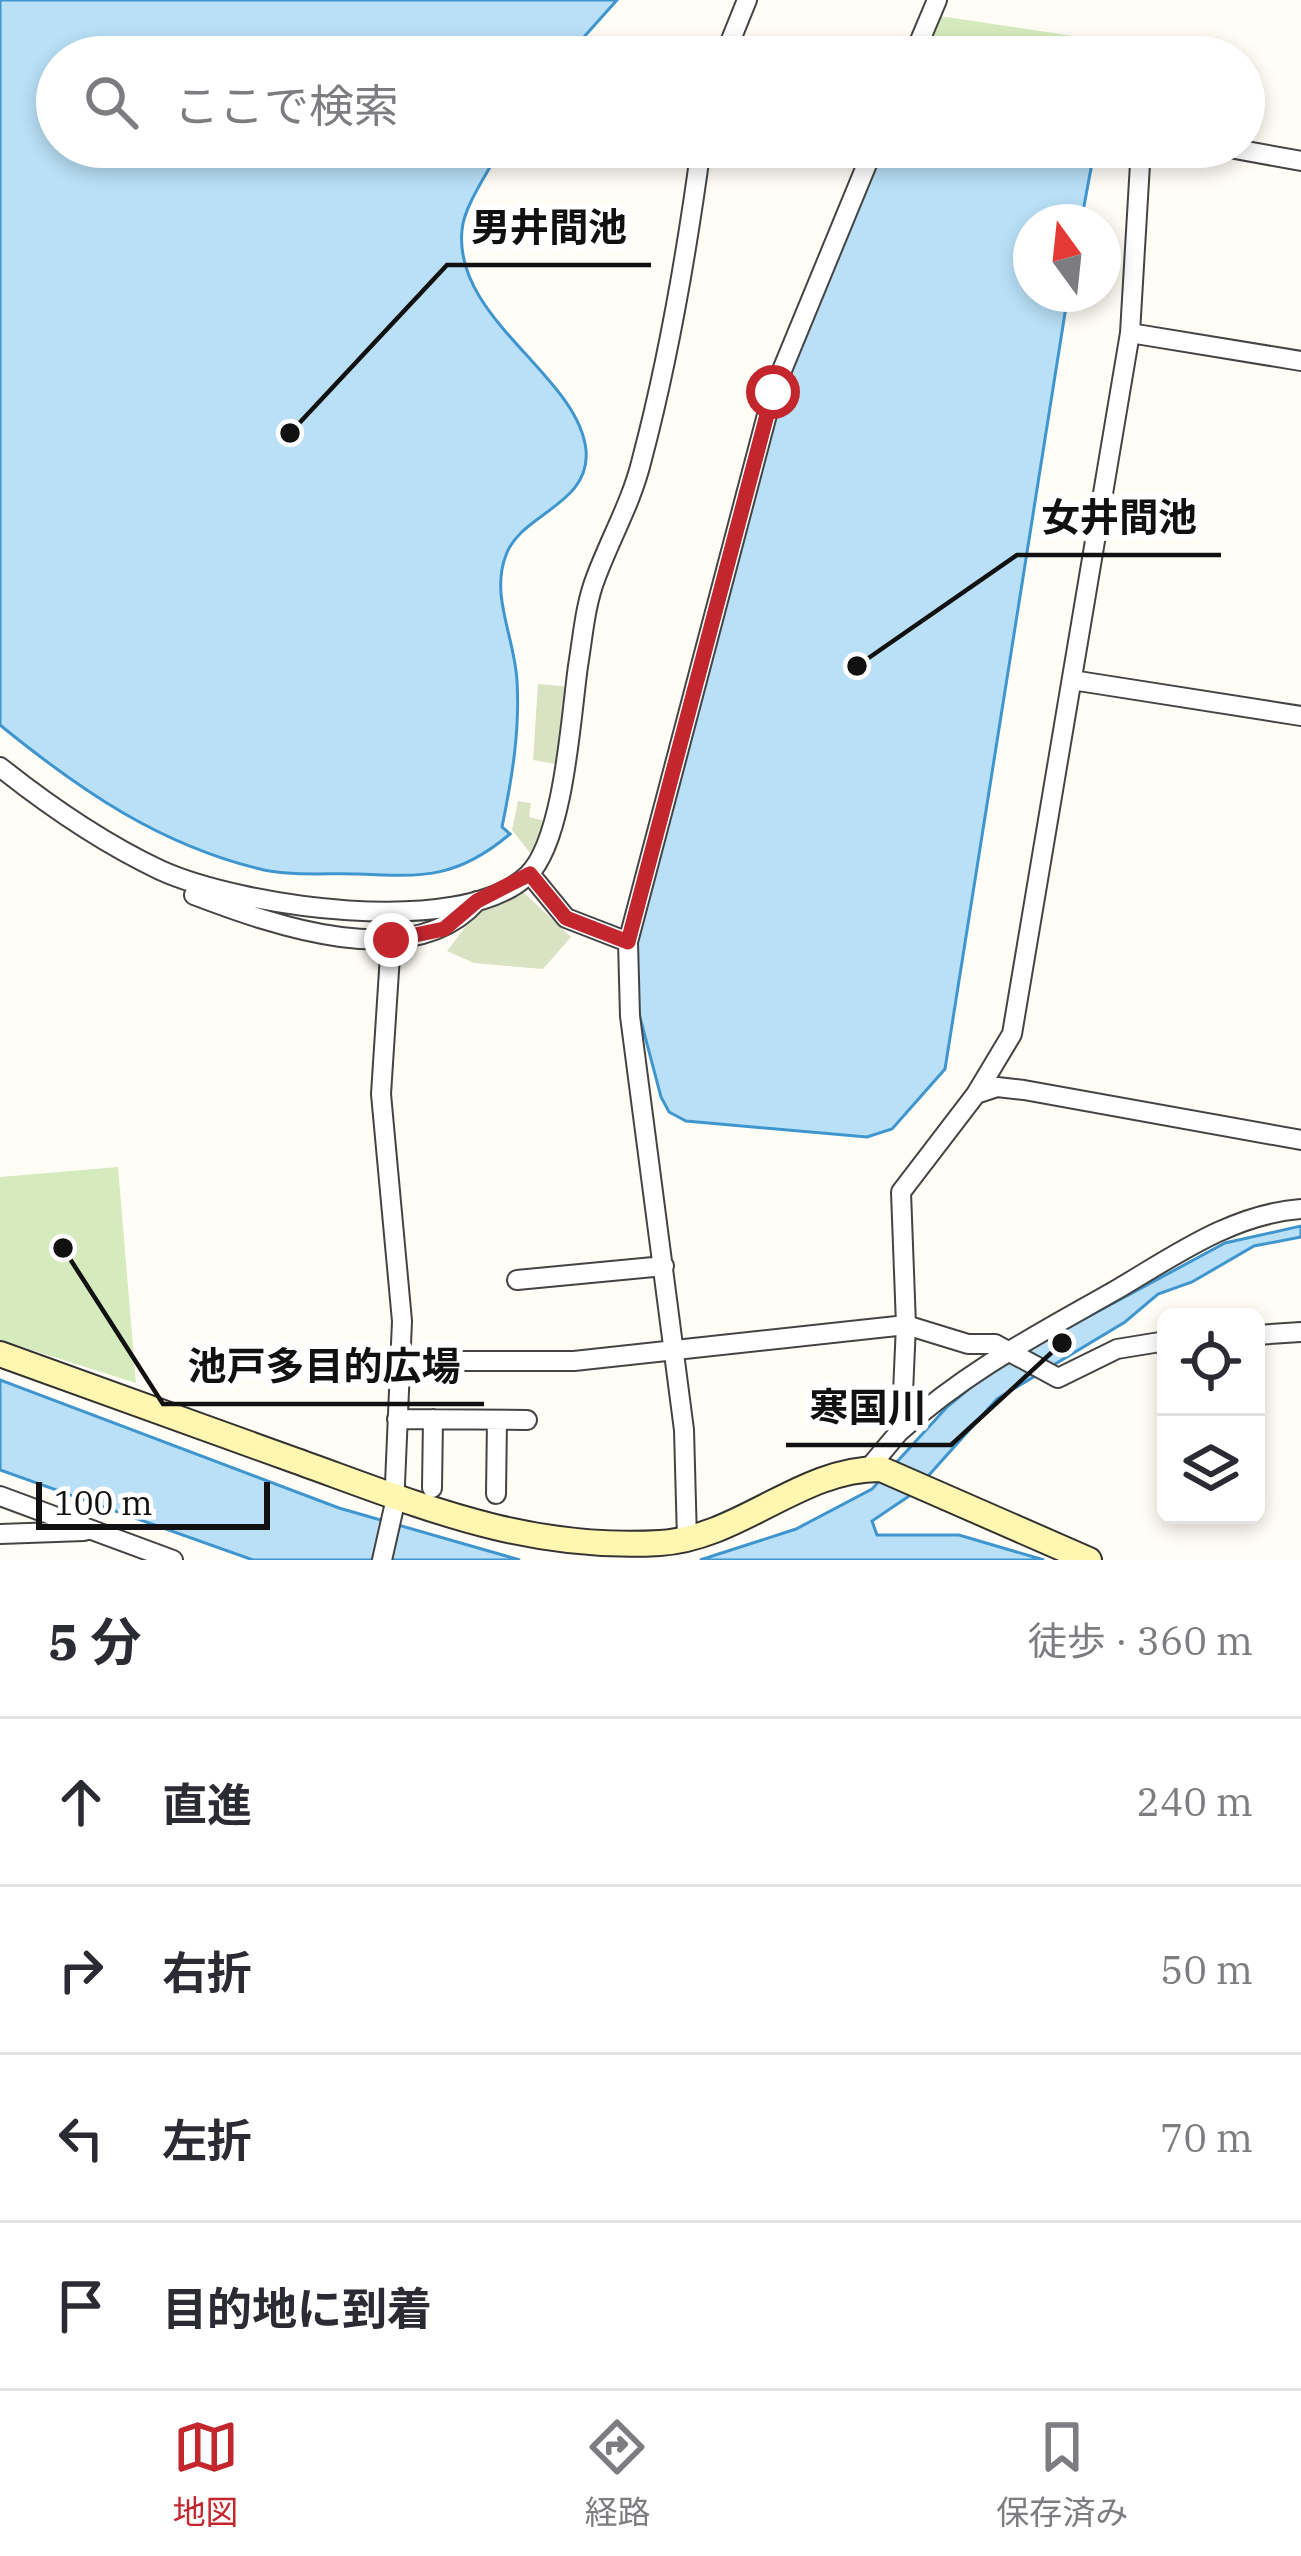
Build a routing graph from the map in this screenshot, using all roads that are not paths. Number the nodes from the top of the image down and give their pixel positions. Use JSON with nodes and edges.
{"nodes":[{"id":1,"x":747,"y":0,"type":"edge"},
{"id":2,"x":937,"y":0,"type":"edge"},
{"id":3,"x":732,"y":36,"type":"edge"},
{"id":4,"x":922,"y":36,"type":"edge"},
{"id":5,"x":1265,"y":154,"type":"edge"},
{"id":6,"x":1301,"y":161,"type":"edge"},
{"id":7,"x":698,"y":168,"type":"edge"},
{"id":8,"x":865,"y":168,"type":"edge"},
{"id":9,"x":1140,"y":168,"type":"edge"},
{"id":10,"x":1130,"y":333,"type":"junction"},
{"id":11,"x":1301,"y":361,"type":"edge"},
{"id":12,"x":1072,"y":680,"type":"junction"},
{"id":13,"x":1301,"y":716,"type":"edge"},
{"id":14,"x":0,"y":767,"type":"edge"},
{"id":15,"x":162,"y":871,"type":"junction"},
{"id":16,"x":530,"y":874,"type":"junction"},
{"id":17,"x":477,"y":901,"type":"junction"},
{"id":18,"x":391,"y":940,"type":"junction"},
{"id":19,"x":628,"y":942,"type":"junction"},
{"id":20,"x":976,"y":1094,"type":"junction"},
{"id":21,"x":1301,"y":1140,"type":"edge"},
{"id":22,"x":1301,"y":1208,"type":"edge"},
{"id":23,"x":664,"y":1266,"type":"junction"},
{"id":24,"x":517,"y":1280,"type":"dead end"},
{"id":25,"x":906,"y":1325,"type":"junction"},
{"id":26,"x":1301,"y":1332,"type":"edge"},
{"id":27,"x":1265,"y":1334,"type":"edge"},
{"id":28,"x":1157,"y":1342,"type":"edge"},
{"id":29,"x":675,"y":1347,"type":"junction"},
{"id":30,"x":1009,"y":1351,"type":"junction"},
{"id":31,"x":0,"y":1354,"type":"edge"},
{"id":32,"x":399,"y":1360,"type":"junction"},
{"id":33,"x":397,"y":1419,"type":"junction"},
{"id":34,"x":434,"y":1419,"type":"junction"},
{"id":35,"x":497,"y":1420,"type":"junction"},
{"id":36,"x":527,"y":1420,"type":"dead end"},
{"id":37,"x":899,"y":1432,"type":"junction"},
{"id":38,"x":874,"y":1469,"type":"junction"},
{"id":39,"x":432,"y":1488,"type":"dead end"},
{"id":40,"x":496,"y":1493,"type":"dead end"},
{"id":41,"x":0,"y":1496,"type":"edge"},
{"id":42,"x":395,"y":1502,"type":"junction"},
{"id":43,"x":95,"y":1531,"type":"junction"},
{"id":44,"x":0,"y":1534,"type":"edge"},
{"id":45,"x":689,"y":1549,"type":"edge"},
{"id":46,"x":173,"y":1560,"type":"edge"},
{"id":47,"x":382,"y":1560,"type":"edge"},
{"id":48,"x":1089,"y":1560,"type":"edge"}],
"edges":[{"from":1,"to":3,"type":"street"},
{"from":2,"to":4,"type":"street"},
{"from":5,"to":6,"type":"street"},
{"from":7,"to":16,"type":"street"},
{"from":8,"to":19,"type":"street"},
{"from":9,"to":10,"type":"street"},
{"from":10,"to":11,"type":"street"},
{"from":10,"to":12,"type":"street"},
{"from":12,"to":13,"type":"street"},
{"from":12,"to":20,"type":"street"},
{"from":14,"to":15,"type":"street"},
{"from":15,"to":17,"type":"street"},
{"from":15,"to":18,"type":"street"},
{"from":16,"to":17,"type":"street"},
{"from":16,"to":19,"type":"street"},
{"from":17,"to":18,"type":"street"},
{"from":18,"to":32,"type":"street"},
{"from":19,"to":23,"type":"street"},
{"from":20,"to":21,"type":"street"},
{"from":20,"to":25,"type":"street"},
{"from":22,"to":30,"type":"street"},
{"from":23,"to":24,"type":"street"},
{"from":23,"to":29,"type":"street"},
{"from":25,"to":29,"type":"street"},
{"from":25,"to":30,"type":"street"},
{"from":25,"to":37,"type":"street"},
{"from":26,"to":27,"type":"street"},
{"from":28,"to":30,"type":"street"},
{"from":29,"to":32,"type":"street"},
{"from":29,"to":45,"type":"street"},
{"from":30,"to":37,"type":"street"},
{"from":31,"to":42,"type":"street"},
{"from":32,"to":33,"type":"street"},
{"from":33,"to":34,"type":"street"},
{"from":33,"to":42,"type":"street"},
{"from":34,"to":35,"type":"street"},
{"from":34,"to":39,"type":"street"},
{"from":35,"to":36,"type":"street"},
{"from":35,"to":40,"type":"street"},
{"from":37,"to":38,"type":"street"},
{"from":38,"to":45,"type":"street"},
{"from":38,"to":48,"type":"street"},
{"from":41,"to":43,"type":"street"},
{"from":42,"to":45,"type":"street"},
{"from":42,"to":47,"type":"street"},
{"from":43,"to":44,"type":"street"},
{"from":43,"to":46,"type":"street"}]}
